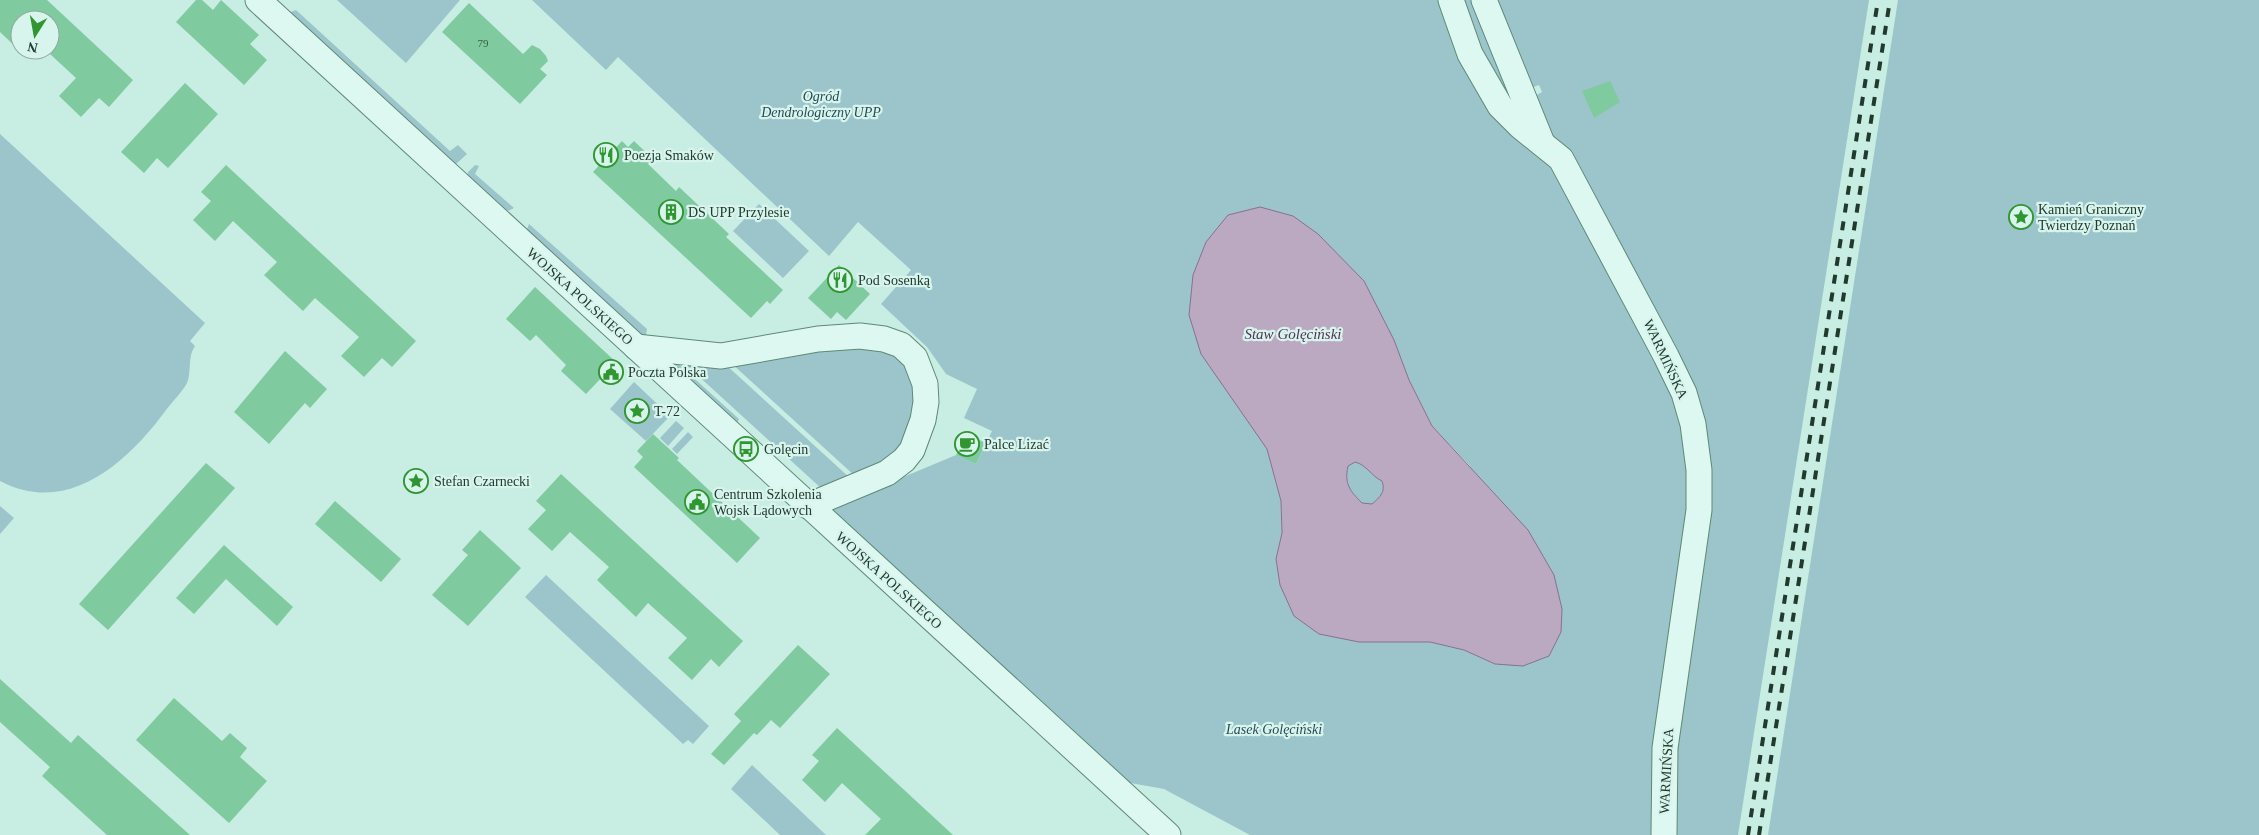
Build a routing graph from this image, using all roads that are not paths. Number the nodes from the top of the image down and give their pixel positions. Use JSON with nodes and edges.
{"nodes":[{"id":1,"x":258,"y":0,"type":"edge"},
{"id":2,"x":1451,"y":0,"type":"edge"},
{"id":3,"x":1484,"y":0,"type":"edge"},
{"id":4,"x":1542,"y":143,"type":"junction"},
{"id":5,"x":636,"y":347,"type":"junction"},
{"id":6,"x":808,"y":506,"type":"junction"},
{"id":7,"x":1168,"y":835,"type":"edge"},
{"id":8,"x":1664,"y":835,"type":"edge"}],
"edges":[{"from":1,"to":5,"type":"street","name":"WOJSKA POLSKIEGO"},
{"from":2,"to":4,"type":"street","name":"WARMIŃSKA"},
{"from":3,"to":4,"type":"street"},
{"from":4,"to":8,"type":"street","name":"WARMIŃSKA"},
{"from":5,"to":6,"type":"street","name":"WOJSKA POLSKIEGO"},
{"from":5,"to":6,"type":"street"},
{"from":6,"to":7,"type":"street","name":"WOJSKA POLSKIEGO"}]}
